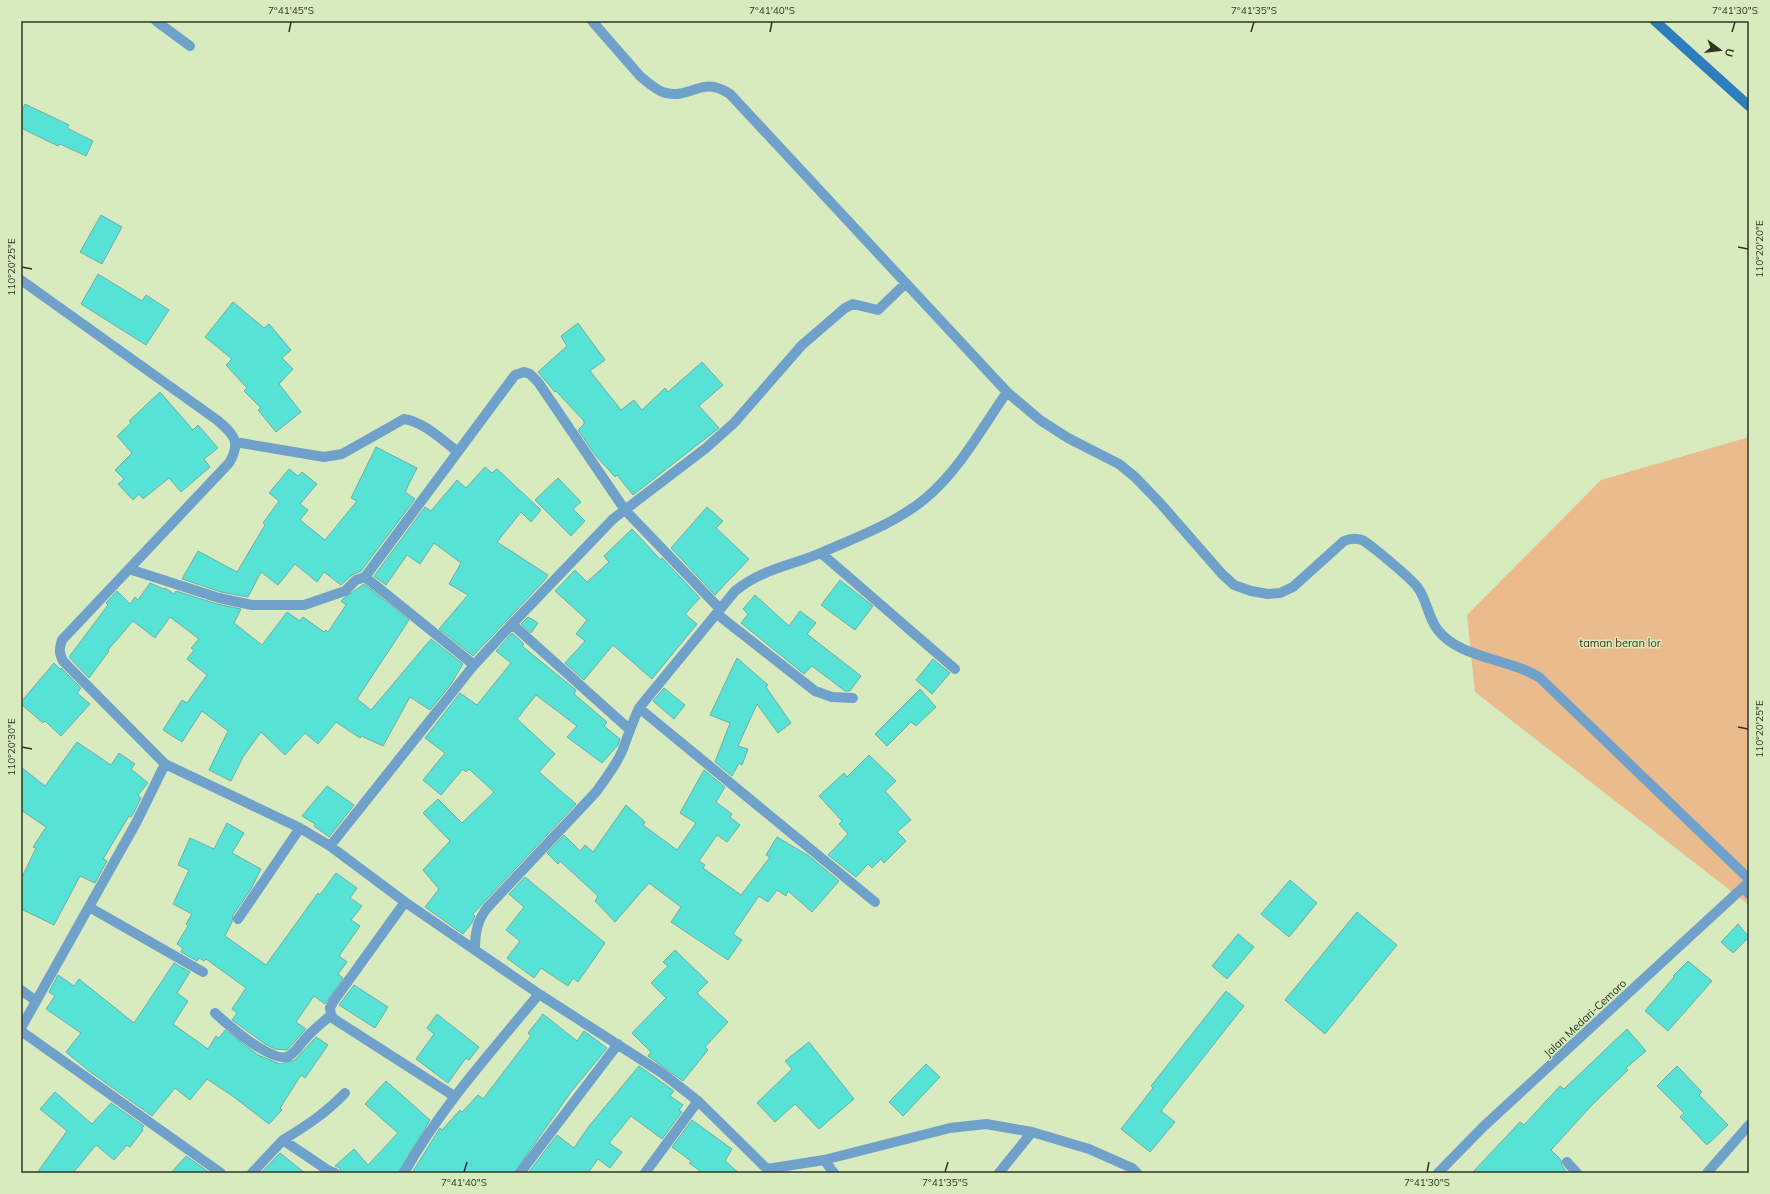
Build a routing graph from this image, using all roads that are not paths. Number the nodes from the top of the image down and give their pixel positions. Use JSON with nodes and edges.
{"nodes":[{"id":1,"x":156,"y":21,"type":"edge"},
{"id":2,"x":592,"y":21,"type":"edge"},
{"id":3,"x":1655,"y":21,"type":"edge"},
{"id":4,"x":190,"y":46,"type":"dead end"},
{"id":5,"x":1749,"y":106,"type":"edge"},
{"id":6,"x":21,"y":280,"type":"edge"},
{"id":7,"x":906,"y":283,"type":"junction"},
{"id":8,"x":1007,"y":392,"type":"junction"},
{"id":9,"x":235,"y":442,"type":"junction"},
{"id":10,"x":458,"y":452,"type":"junction"},
{"id":11,"x":625,"y":510,"type":"junction"},
{"id":12,"x":820,"y":553,"type":"junction"},
{"id":13,"x":129,"y":569,"type":"junction"},
{"id":14,"x":365,"y":577,"type":"junction"},
{"id":15,"x":718,"y":611,"type":"junction"},
{"id":16,"x":512,"y":624,"type":"junction"},
{"id":17,"x":474,"y":665,"type":"junction"},
{"id":18,"x":955,"y":669,"type":"dead end"},
{"id":19,"x":853,"y":698,"type":"dead end"},
{"id":20,"x":639,"y":708,"type":"junction"},
{"id":21,"x":629,"y":729,"type":"junction"},
{"id":22,"x":166,"y":764,"type":"junction"},
{"id":23,"x":300,"y":828,"type":"junction"},
{"id":24,"x":330,"y":846,"type":"junction"},
{"id":25,"x":1748,"y":886,"type":"edge"},
{"id":26,"x":405,"y":902,"type":"junction"},
{"id":27,"x":875,"y":902,"type":"dead end"},
{"id":28,"x":89,"y":907,"type":"junction"},
{"id":29,"x":238,"y":920,"type":"dead end"},
{"id":30,"x":475,"y":950,"type":"junction"},
{"id":31,"x":203,"y":972,"type":"dead end"},
{"id":32,"x":21,"y":990,"type":"edge"},
{"id":33,"x":539,"y":994,"type":"junction"},
{"id":34,"x":36,"y":1001,"type":"junction"},
{"id":35,"x":215,"y":1013,"type":"dead end"},
{"id":36,"x":330,"y":1015,"type":"junction"},
{"id":37,"x":21,"y":1028,"type":"edge"},
{"id":38,"x":21,"y":1032,"type":"edge"},
{"id":39,"x":618,"y":1044,"type":"junction"},
{"id":40,"x":345,"y":1093,"type":"dead end"},
{"id":41,"x":454,"y":1096,"type":"junction"},
{"id":42,"x":698,"y":1101,"type":"junction"},
{"id":43,"x":1749,"y":1125,"type":"edge"},
{"id":44,"x":1032,"y":1132,"type":"junction"},
{"id":45,"x":283,"y":1140,"type":"junction"},
{"id":46,"x":824,"y":1160,"type":"junction"},
{"id":47,"x":1566,"y":1162,"type":"dead end"},
{"id":48,"x":766,"y":1171,"type":"edge"},
{"id":49,"x":221,"y":1173,"type":"edge"},
{"id":50,"x":252,"y":1173,"type":"edge"},
{"id":51,"x":335,"y":1173,"type":"edge"},
{"id":52,"x":404,"y":1173,"type":"edge"},
{"id":53,"x":520,"y":1173,"type":"edge"},
{"id":54,"x":645,"y":1173,"type":"edge"},
{"id":55,"x":834,"y":1173,"type":"edge"},
{"id":56,"x":999,"y":1173,"type":"edge"},
{"id":57,"x":1136,"y":1173,"type":"edge"},
{"id":58,"x":1438,"y":1173,"type":"edge"},
{"id":59,"x":1577,"y":1173,"type":"edge"},
{"id":60,"x":1707,"y":1173,"type":"edge"}],
"edges":[{"from":1,"to":4,"type":"street"},
{"from":2,"to":7,"type":"street"},
{"from":3,"to":5,"type":"main road"},
{"from":6,"to":9,"type":"street"},
{"from":7,"to":8,"type":"street"},
{"from":7,"to":11,"type":"street"},
{"from":8,"to":12,"type":"street"},
{"from":8,"to":25,"type":"street"},
{"from":9,"to":10,"type":"street"},
{"from":9,"to":13,"type":"street"},
{"from":10,"to":11,"type":"street"},
{"from":10,"to":14,"type":"street"},
{"from":11,"to":15,"type":"street"},
{"from":11,"to":16,"type":"street"},
{"from":12,"to":15,"type":"street"},
{"from":12,"to":18,"type":"street"},
{"from":13,"to":14,"type":"street"},
{"from":13,"to":22,"type":"street"},
{"from":14,"to":17,"type":"street"},
{"from":15,"to":19,"type":"street"},
{"from":15,"to":20,"type":"street"},
{"from":16,"to":17,"type":"street"},
{"from":16,"to":21,"type":"street"},
{"from":17,"to":24,"type":"street"},
{"from":20,"to":21,"type":"street"},
{"from":20,"to":27,"type":"street"},
{"from":21,"to":30,"type":"street"},
{"from":22,"to":23,"type":"street"},
{"from":22,"to":28,"type":"street"},
{"from":23,"to":24,"type":"street"},
{"from":23,"to":29,"type":"street"},
{"from":24,"to":26,"type":"street"},
{"from":25,"to":58,"type":"street","name":"Jalan Medari-Cemoro"},
{"from":26,"to":30,"type":"street"},
{"from":26,"to":36,"type":"street"},
{"from":28,"to":31,"type":"street"},
{"from":28,"to":34,"type":"street"},
{"from":30,"to":33,"type":"street"},
{"from":32,"to":34,"type":"street"},
{"from":33,"to":39,"type":"street"},
{"from":33,"to":41,"type":"street"},
{"from":34,"to":37,"type":"street"},
{"from":35,"to":36,"type":"street"},
{"from":36,"to":41,"type":"street"},
{"from":38,"to":49,"type":"street"},
{"from":39,"to":42,"type":"street"},
{"from":39,"to":53,"type":"street"},
{"from":40,"to":45,"type":"street"},
{"from":41,"to":52,"type":"street"},
{"from":42,"to":48,"type":"street"},
{"from":42,"to":54,"type":"street"},
{"from":43,"to":60,"type":"street"},
{"from":44,"to":46,"type":"street"},
{"from":44,"to":56,"type":"street"},
{"from":44,"to":57,"type":"street"},
{"from":45,"to":50,"type":"street"},
{"from":45,"to":51,"type":"street"},
{"from":46,"to":48,"type":"street"},
{"from":46,"to":55,"type":"street"},
{"from":47,"to":59,"type":"street"}]}
